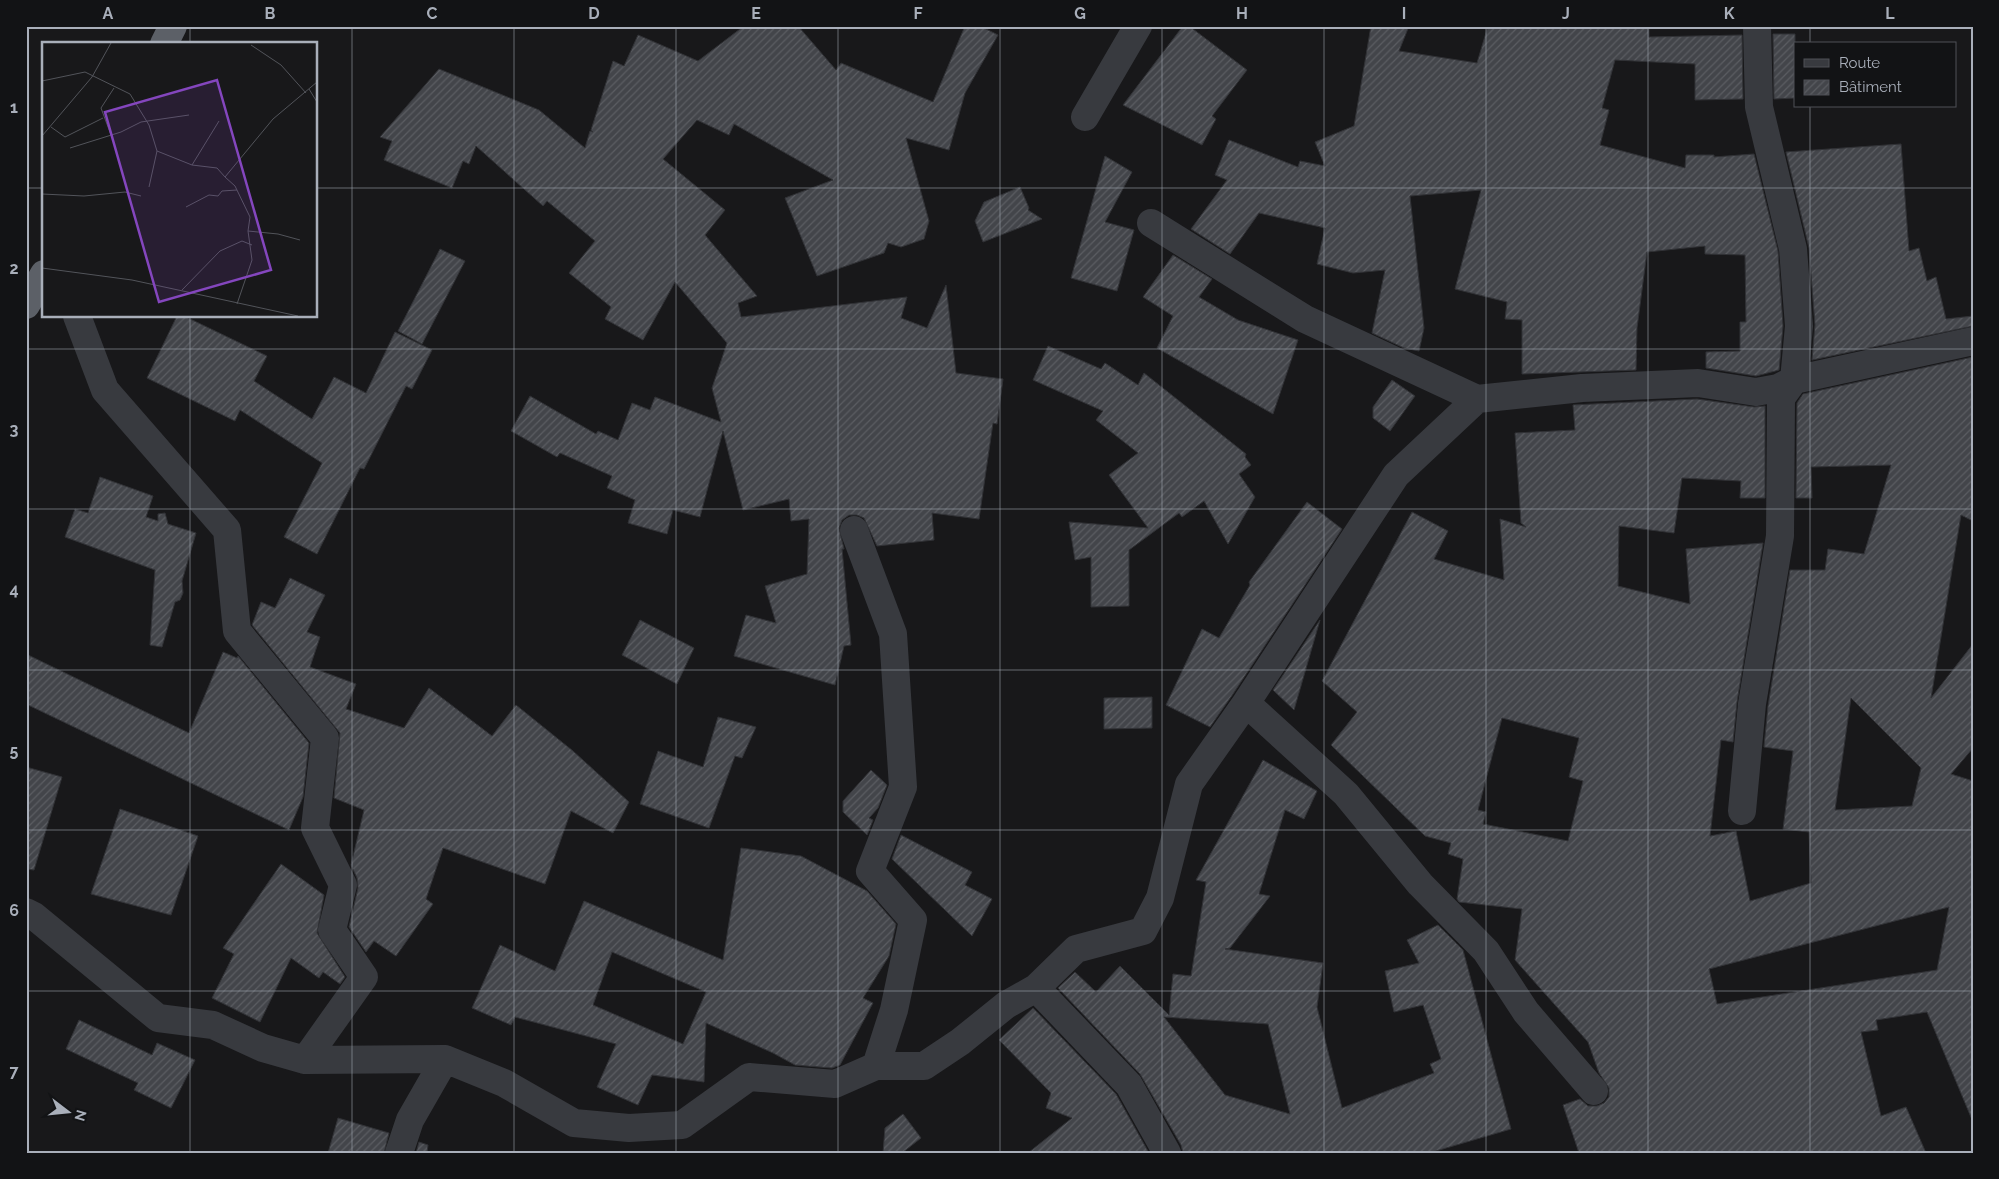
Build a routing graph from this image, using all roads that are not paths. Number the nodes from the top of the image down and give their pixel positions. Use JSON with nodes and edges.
{"nodes":[{"id":1,"x":173,"y":26,"type":"edge"},
{"id":2,"x":1138,"y":26,"type":"edge"},
{"id":3,"x":1756,"y":26,"type":"edge"},
{"id":4,"x":165,"y":42,"type":"edge"},
{"id":5,"x":1085,"y":117,"type":"dead end"},
{"id":6,"x":1151,"y":224,"type":"dead end"},
{"id":7,"x":42,"y":277,"type":"edge"},
{"id":8,"x":26,"y":305,"type":"edge"},
{"id":9,"x":78,"y":318,"type":"edge"},
{"id":10,"x":1973,"y":341,"type":"edge"},
{"id":11,"x":1794,"y":380,"type":"junction"},
{"id":12,"x":1478,"y":399,"type":"junction"},
{"id":13,"x":854,"y":530,"type":"dead end"},
{"id":14,"x":1246,"y":703,"type":"junction"},
{"id":15,"x":1742,"y":811,"type":"dead end"},
{"id":16,"x":26,"y":912,"type":"edge"},
{"id":17,"x":1036,"y":988,"type":"junction"},
{"id":18,"x":445,"y":1059,"type":"junction"},
{"id":19,"x":305,"y":1060,"type":"junction"},
{"id":20,"x":876,"y":1066,"type":"junction"},
{"id":21,"x":1594,"y":1091,"type":"dead end"},
{"id":22,"x":399,"y":1153,"type":"edge"},
{"id":23,"x":1167,"y":1153,"type":"edge"}],
"edges":[{"from":1,"to":4,"type":"highway"},
{"from":2,"to":5,"type":"street"},
{"from":3,"to":11,"type":"street"},
{"from":6,"to":12,"type":"street"},
{"from":7,"to":8,"type":"highway"},
{"from":9,"to":19,"type":"street"},
{"from":10,"to":11,"type":"street"},
{"from":11,"to":12,"type":"street"},
{"from":11,"to":15,"type":"street"},
{"from":12,"to":14,"type":"street"},
{"from":13,"to":20,"type":"street"},
{"from":14,"to":17,"type":"street"},
{"from":14,"to":21,"type":"street"},
{"from":16,"to":19,"type":"street"},
{"from":17,"to":20,"type":"street"},
{"from":17,"to":23,"type":"street"},
{"from":18,"to":19,"type":"street"},
{"from":18,"to":20,"type":"street"},
{"from":18,"to":22,"type":"street"}]}
